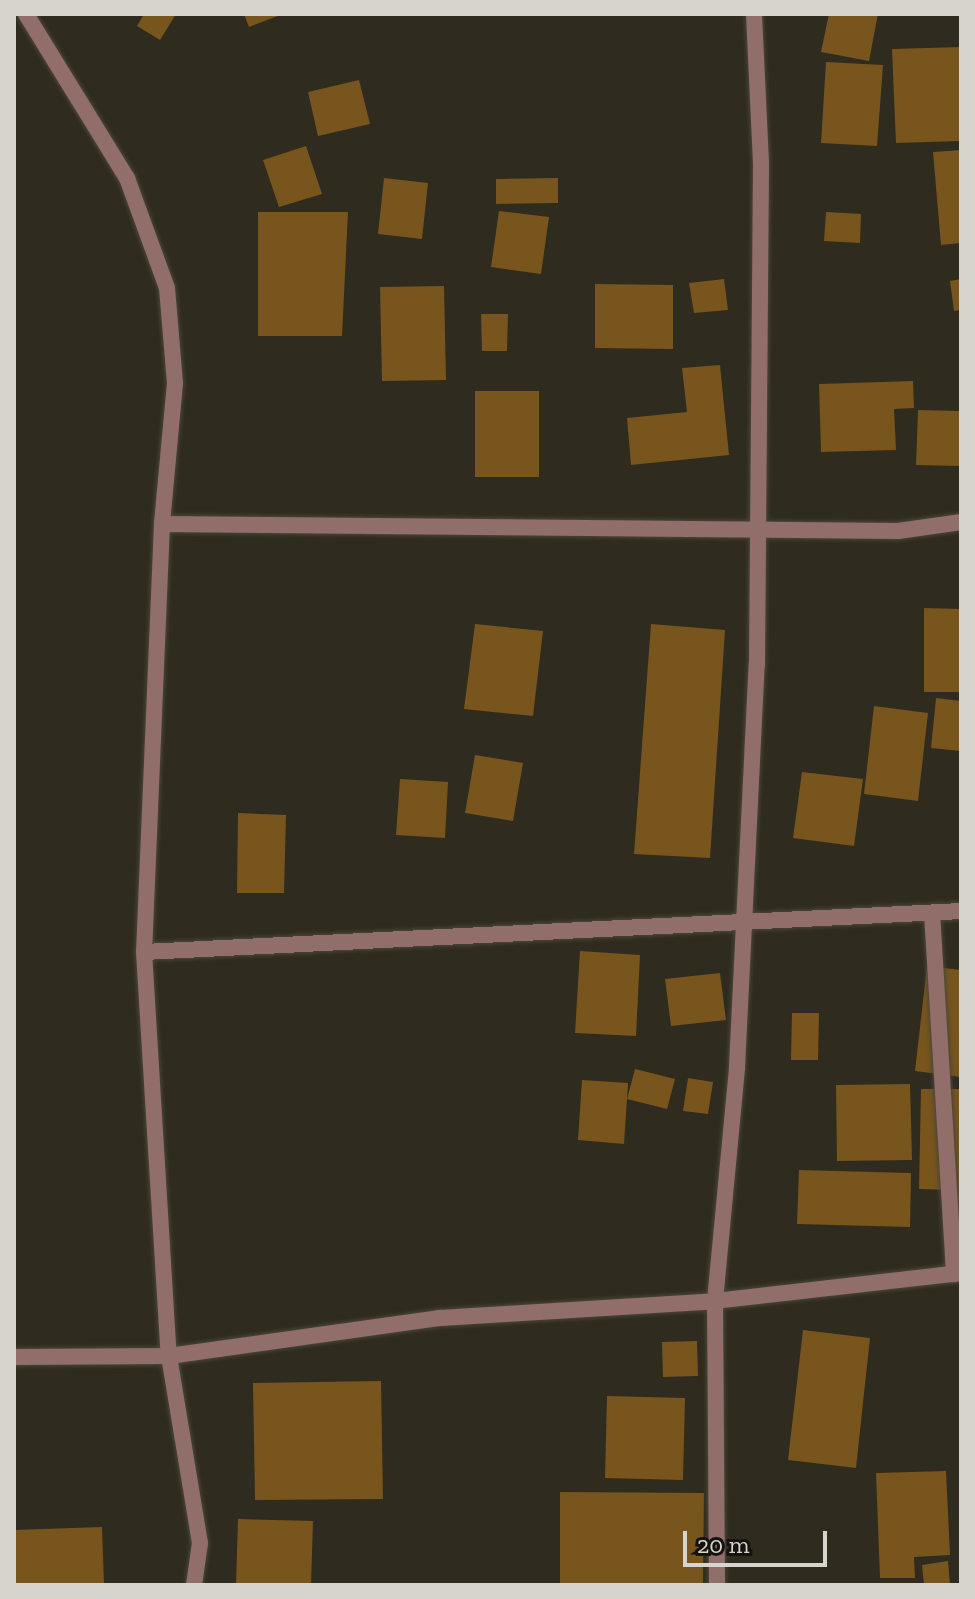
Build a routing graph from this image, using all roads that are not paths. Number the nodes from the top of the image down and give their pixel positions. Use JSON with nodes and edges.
{"nodes":[{"id":1,"x":26,"y":14,"type":"edge"},
{"id":2,"x":754,"y":14,"type":"edge"},
{"id":3,"x":961,"y":522,"type":"edge"},
{"id":4,"x":162,"y":524,"type":"junction"},
{"id":5,"x":759,"y":531,"type":"junction"},
{"id":6,"x":961,"y":911,"type":"edge"},
{"id":7,"x":932,"y":913,"type":"junction"},
{"id":8,"x":742,"y":924,"type":"junction"},
{"id":9,"x":144,"y":952,"type":"junction"},
{"id":10,"x":958,"y":1274,"type":"edge"},
{"id":11,"x":715,"y":1301,"type":"junction"},
{"id":12,"x":169,"y":1356,"type":"junction"},
{"id":13,"x":14,"y":1357,"type":"edge"},
{"id":14,"x":194,"y":1585,"type":"edge"},
{"id":15,"x":717,"y":1585,"type":"edge"}],
"edges":[{"from":1,"to":4,"type":"street"},
{"from":2,"to":5,"type":"street"},
{"from":3,"to":5,"type":"street"},
{"from":4,"to":5,"type":"street"},
{"from":4,"to":9,"type":"street"},
{"from":5,"to":8,"type":"street"},
{"from":6,"to":7,"type":"street"},
{"from":7,"to":8,"type":"street"},
{"from":7,"to":10,"type":"street"},
{"from":8,"to":9,"type":"street"},
{"from":8,"to":11,"type":"street"},
{"from":9,"to":12,"type":"street"},
{"from":10,"to":11,"type":"street"},
{"from":11,"to":12,"type":"street"},
{"from":11,"to":15,"type":"street"},
{"from":12,"to":13,"type":"street"},
{"from":12,"to":14,"type":"street"}]}
